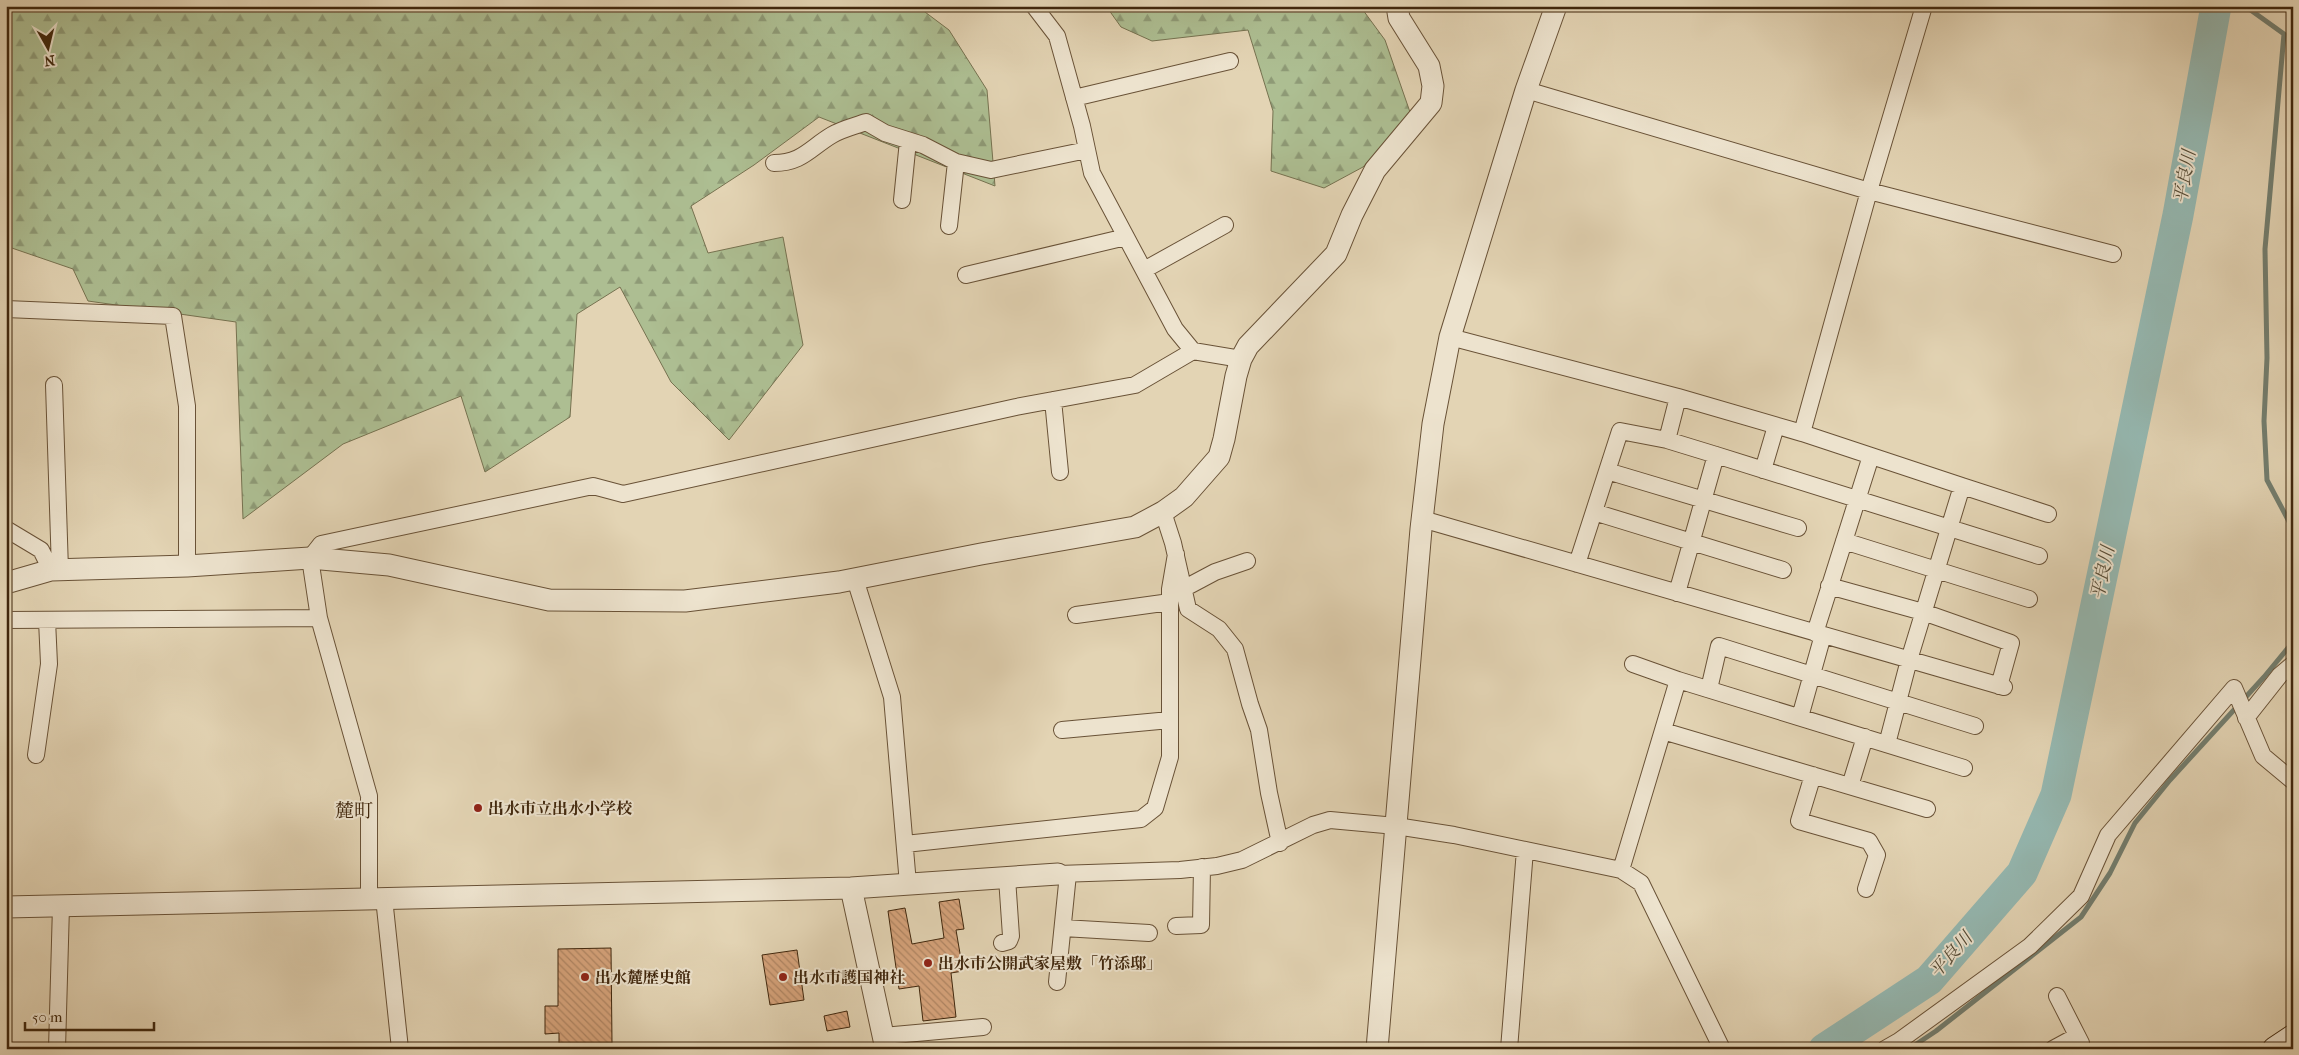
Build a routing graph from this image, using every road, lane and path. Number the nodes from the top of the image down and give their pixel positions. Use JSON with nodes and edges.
{"nodes":[{"id":1,"x":1034,"y":6,"type":"edge"},
{"id":2,"x":1397,"y":6,"type":"edge"},
{"id":3,"x":1556,"y":6,"type":"edge"},
{"id":4,"x":1924,"y":6,"type":"edge"},
{"id":5,"x":1230,"y":61,"type":"dead end"},
{"id":6,"x":1526,"y":90,"type":"junction"},
{"id":7,"x":1074,"y":98,"type":"junction"},
{"id":8,"x":908,"y":141,"type":"junction"},
{"id":9,"x":1087,"y":150,"type":"junction"},
{"id":10,"x":956,"y":162,"type":"junction"},
{"id":11,"x":774,"y":163,"type":"dead end"},
{"id":12,"x":1869,"y":190,"type":"junction"},
{"id":13,"x":902,"y":200,"type":"dead end"},
{"id":14,"x":1225,"y":225,"type":"dead end"},
{"id":15,"x":949,"y":226,"type":"dead end"},
{"id":16,"x":1126,"y":237,"type":"junction"},
{"id":17,"x":2113,"y":254,"type":"dead end"},
{"id":18,"x":1144,"y":270,"type":"junction"},
{"id":19,"x":966,"y":275,"type":"dead end"},
{"id":20,"x":6,"y":309,"type":"edge"},
{"id":21,"x":1450,"y":337,"type":"junction"},
{"id":22,"x":1193,"y":351,"type":"junction"},
{"id":23,"x":1241,"y":359,"type":"junction"},
{"id":24,"x":54,"y":385,"type":"dead end"},
{"id":25,"x":1678,"y":397,"type":"junction"},
{"id":26,"x":1053,"y":400,"type":"junction"},
{"id":27,"x":1776,"y":426,"type":"junction"},
{"id":28,"x":1802,"y":433,"type":"junction"},
{"id":29,"x":1667,"y":440,"type":"junction"},
{"id":30,"x":1716,"y":455,"type":"junction"},
{"id":31,"x":1871,"y":456,"type":"junction"},
{"id":32,"x":1763,"y":470,"type":"junction"},
{"id":33,"x":1607,"y":471,"type":"junction"},
{"id":34,"x":1060,"y":472,"type":"dead end"},
{"id":35,"x":1962,"y":486,"type":"junction"},
{"id":36,"x":1857,"y":499,"type":"junction"},
{"id":37,"x":1703,"y":500,"type":"junction"},
{"id":38,"x":1162,"y":512,"type":"junction"},
{"id":39,"x":1594,"y":512,"type":"junction"},
{"id":40,"x":2048,"y":514,"type":"dead end"},
{"id":41,"x":1422,"y":519,"type":"junction"},
{"id":42,"x":1798,"y":528,"type":"dead end"},
{"id":43,"x":1948,"y":528,"type":"junction"},
{"id":44,"x":6,"y":529,"type":"edge"},
{"id":45,"x":1844,"y":541,"type":"junction"},
{"id":46,"x":1692,"y":542,"type":"junction"},
{"id":47,"x":1176,"y":554,"type":"junction"},
{"id":48,"x":2039,"y":556,"type":"dead end"},
{"id":49,"x":310,"y":558,"type":"junction"},
{"id":50,"x":1247,"y":561,"type":"dead end"},
{"id":51,"x":1577,"y":564,"type":"junction"},
{"id":52,"x":187,"y":566,"type":"junction"},
{"id":53,"x":55,"y":570,"type":"junction"},
{"id":54,"x":1782,"y":570,"type":"dead end"},
{"id":55,"x":1936,"y":570,"type":"junction"},
{"id":56,"x":855,"y":579,"type":"junction"},
{"id":57,"x":6,"y":582,"type":"edge"},
{"id":58,"x":1830,"y":586,"type":"junction"},
{"id":59,"x":1183,"y":589,"type":"junction"},
{"id":60,"x":1678,"y":593,"type":"junction"},
{"id":61,"x":2029,"y":599,"type":"dead end"},
{"id":62,"x":1170,"y":602,"type":"junction"},
{"id":63,"x":1923,"y":612,"type":"junction"},
{"id":64,"x":1076,"y":615,"type":"dead end"},
{"id":65,"x":319,"y":618,"type":"junction"},
{"id":66,"x":6,"y":620,"type":"edge"},
{"id":67,"x":47,"y":620,"type":"junction"},
{"id":68,"x":1819,"y":634,"type":"junction"},
{"id":69,"x":1909,"y":660,"type":"junction"},
{"id":70,"x":1633,"y":664,"type":"dead end"},
{"id":71,"x":2293,"y":664,"type":"edge"},
{"id":72,"x":1812,"y":675,"type":"junction"},
{"id":73,"x":1678,"y":680,"type":"junction"},
{"id":74,"x":1709,"y":689,"type":"junction"},
{"id":75,"x":1898,"y":702,"type":"junction"},
{"id":76,"x":2245,"y":715,"type":"junction"},
{"id":77,"x":1800,"y":717,"type":"junction"},
{"id":78,"x":1170,"y":720,"type":"junction"},
{"id":79,"x":1975,"y":726,"type":"dead end"},
{"id":80,"x":1062,"y":730,"type":"dead end"},
{"id":81,"x":1663,"y":731,"type":"junction"},
{"id":82,"x":1865,"y":737,"type":"junction"},
{"id":83,"x":1887,"y":744,"type":"junction"},
{"id":84,"x":36,"y":755,"type":"dead end"},
{"id":85,"x":1964,"y":768,"type":"dead end"},
{"id":86,"x":1813,"y":775,"type":"junction"},
{"id":87,"x":2293,"y":781,"type":"edge"},
{"id":88,"x":1850,"y":786,"type":"junction"},
{"id":89,"x":1927,"y":809,"type":"dead end"},
{"id":90,"x":1396,"y":826,"type":"junction"},
{"id":91,"x":1280,"y":843,"type":"junction"},
{"id":92,"x":905,"y":844,"type":"junction"},
{"id":93,"x":1525,"y":850,"type":"junction"},
{"id":94,"x":1202,"y":867,"type":"junction"},
{"id":95,"x":1620,"y":870,"type":"junction"},
{"id":96,"x":1063,"y":874,"type":"junction"},
{"id":97,"x":1007,"y":878,"type":"junction"},
{"id":98,"x":908,"y":884,"type":"junction"},
{"id":99,"x":851,"y":888,"type":"junction"},
{"id":100,"x":1866,"y":889,"type":"dead end"},
{"id":101,"x":377,"y":898,"type":"junction"},
{"id":102,"x":61,"y":906,"type":"junction"},
{"id":103,"x":6,"y":907,"type":"edge"},
{"id":104,"x":1176,"y":926,"type":"dead end"},
{"id":105,"x":1063,"y":928,"type":"junction"},
{"id":106,"x":1149,"y":933,"type":"dead end"},
{"id":107,"x":1002,"y":943,"type":"dead end"},
{"id":108,"x":1057,"y":982,"type":"dead end"},
{"id":109,"x":2057,"y":996,"type":"dead end"},
{"id":110,"x":983,"y":1027,"type":"dead end"},
{"id":111,"x":2293,"y":1037,"type":"edge"},
{"id":112,"x":885,"y":1042,"type":"edge"},
{"id":113,"x":2079,"y":1042,"type":"edge"},
{"id":114,"x":1721,"y":1046,"type":"edge"},
{"id":115,"x":57,"y":1049,"type":"edge"},
{"id":116,"x":400,"y":1049,"type":"edge"},
{"id":117,"x":1377,"y":1049,"type":"edge"},
{"id":118,"x":1509,"y":1049,"type":"edge"},
{"id":119,"x":1885,"y":1049,"type":"edge"},
{"id":120,"x":2053,"y":1049,"type":"edge"},
{"id":121,"x":2275,"y":1049,"type":"edge"}],
"edges":[{"from":1,"to":7,"type":"street"},
{"from":2,"to":23,"type":"street"},
{"from":3,"to":6,"type":"street"},
{"from":4,"to":12,"type":"street"},
{"from":5,"to":7,"type":"street"},
{"from":6,"to":12,"type":"street"},
{"from":6,"to":21,"type":"street"},
{"from":7,"to":9,"type":"street"},
{"from":8,"to":10,"type":"street"},
{"from":8,"to":11,"type":"street"},
{"from":8,"to":13,"type":"street"},
{"from":9,"to":10,"type":"street"},
{"from":9,"to":16,"type":"street"},
{"from":10,"to":15,"type":"street"},
{"from":12,"to":17,"type":"street"},
{"from":12,"to":28,"type":"street"},
{"from":14,"to":18,"type":"street"},
{"from":16,"to":18,"type":"street"},
{"from":16,"to":19,"type":"street"},
{"from":18,"to":22,"type":"street"},
{"from":20,"to":52,"type":"street"},
{"from":21,"to":25,"type":"street"},
{"from":21,"to":41,"type":"street"},
{"from":22,"to":23,"type":"street"},
{"from":22,"to":26,"type":"street"},
{"from":23,"to":38,"type":"street"},
{"from":24,"to":53,"type":"street"},
{"from":25,"to":27,"type":"street"},
{"from":25,"to":29,"type":"street"},
{"from":26,"to":34,"type":"street"},
{"from":26,"to":49,"type":"street"},
{"from":27,"to":28,"type":"street"},
{"from":27,"to":32,"type":"street"},
{"from":28,"to":31,"type":"street"},
{"from":29,"to":30,"type":"street"},
{"from":29,"to":33,"type":"street"},
{"from":30,"to":32,"type":"street"},
{"from":30,"to":37,"type":"street"},
{"from":31,"to":35,"type":"street"},
{"from":31,"to":36,"type":"street"},
{"from":32,"to":36,"type":"street"},
{"from":33,"to":37,"type":"street"},
{"from":33,"to":39,"type":"street"},
{"from":35,"to":40,"type":"street"},
{"from":35,"to":43,"type":"street"},
{"from":36,"to":43,"type":"street"},
{"from":36,"to":45,"type":"street"},
{"from":37,"to":42,"type":"street"},
{"from":37,"to":46,"type":"street"},
{"from":38,"to":47,"type":"street"},
{"from":38,"to":56,"type":"street"},
{"from":39,"to":46,"type":"street"},
{"from":39,"to":51,"type":"street"},
{"from":41,"to":51,"type":"street"},
{"from":41,"to":90,"type":"street"},
{"from":43,"to":48,"type":"street"},
{"from":43,"to":55,"type":"street"},
{"from":44,"to":53,"type":"street"},
{"from":45,"to":55,"type":"street"},
{"from":45,"to":58,"type":"street"},
{"from":46,"to":54,"type":"street"},
{"from":46,"to":60,"type":"street"},
{"from":47,"to":59,"type":"street"},
{"from":47,"to":62,"type":"street"},
{"from":49,"to":52,"type":"street"},
{"from":49,"to":56,"type":"street"},
{"from":49,"to":65,"type":"street"},
{"from":50,"to":59,"type":"street"},
{"from":51,"to":60,"type":"street"},
{"from":52,"to":53,"type":"street"},
{"from":53,"to":57,"type":"street"},
{"from":55,"to":61,"type":"street"},
{"from":55,"to":63,"type":"street"},
{"from":56,"to":92,"type":"street"},
{"from":58,"to":63,"type":"street"},
{"from":58,"to":68,"type":"street"},
{"from":59,"to":91,"type":"street"},
{"from":60,"to":68,"type":"street"},
{"from":62,"to":64,"type":"street"},
{"from":62,"to":78,"type":"street"},
{"from":63,"to":69,"type":"street"},
{"from":63,"to":69,"type":"street"},
{"from":65,"to":67,"type":"street"},
{"from":65,"to":101,"type":"street"},
{"from":66,"to":67,"type":"street"},
{"from":67,"to":84,"type":"street"},
{"from":68,"to":69,"type":"street"},
{"from":68,"to":72,"type":"street"},
{"from":69,"to":75,"type":"street"},
{"from":70,"to":73,"type":"street"},
{"from":71,"to":76,"type":"street"},
{"from":72,"to":74,"type":"street"},
{"from":72,"to":75,"type":"street"},
{"from":72,"to":77,"type":"street"},
{"from":73,"to":74,"type":"street"},
{"from":73,"to":81,"type":"street"},
{"from":74,"to":77,"type":"street"},
{"from":75,"to":79,"type":"street"},
{"from":75,"to":83,"type":"street"},
{"from":76,"to":87,"type":"street"},
{"from":76,"to":119,"type":"street"},
{"from":77,"to":82,"type":"street"},
{"from":78,"to":80,"type":"street"},
{"from":78,"to":92,"type":"street"},
{"from":81,"to":86,"type":"street"},
{"from":81,"to":95,"type":"street"},
{"from":82,"to":83,"type":"street"},
{"from":82,"to":88,"type":"street"},
{"from":83,"to":85,"type":"street"},
{"from":86,"to":88,"type":"street"},
{"from":86,"to":100,"type":"street"},
{"from":88,"to":89,"type":"street"},
{"from":90,"to":91,"type":"street"},
{"from":90,"to":93,"type":"street"},
{"from":90,"to":117,"type":"street"},
{"from":91,"to":94,"type":"street"},
{"from":92,"to":98,"type":"street"},
{"from":93,"to":95,"type":"street"},
{"from":93,"to":118,"type":"street"},
{"from":94,"to":96,"type":"street"},
{"from":94,"to":104,"type":"street"},
{"from":95,"to":114,"type":"street"},
{"from":96,"to":97,"type":"street"},
{"from":96,"to":105,"type":"street"},
{"from":97,"to":98,"type":"street"},
{"from":97,"to":107,"type":"street"},
{"from":98,"to":99,"type":"street"},
{"from":99,"to":101,"type":"street"},
{"from":99,"to":112,"type":"street"},
{"from":101,"to":102,"type":"street"},
{"from":101,"to":116,"type":"street"},
{"from":102,"to":103,"type":"street"},
{"from":102,"to":115,"type":"street"},
{"from":105,"to":106,"type":"street"},
{"from":105,"to":108,"type":"street"},
{"from":109,"to":113,"type":"street"},
{"from":110,"to":112,"type":"street"},
{"from":111,"to":121,"type":"main road"},
{"from":113,"to":120,"type":"street"}]}
